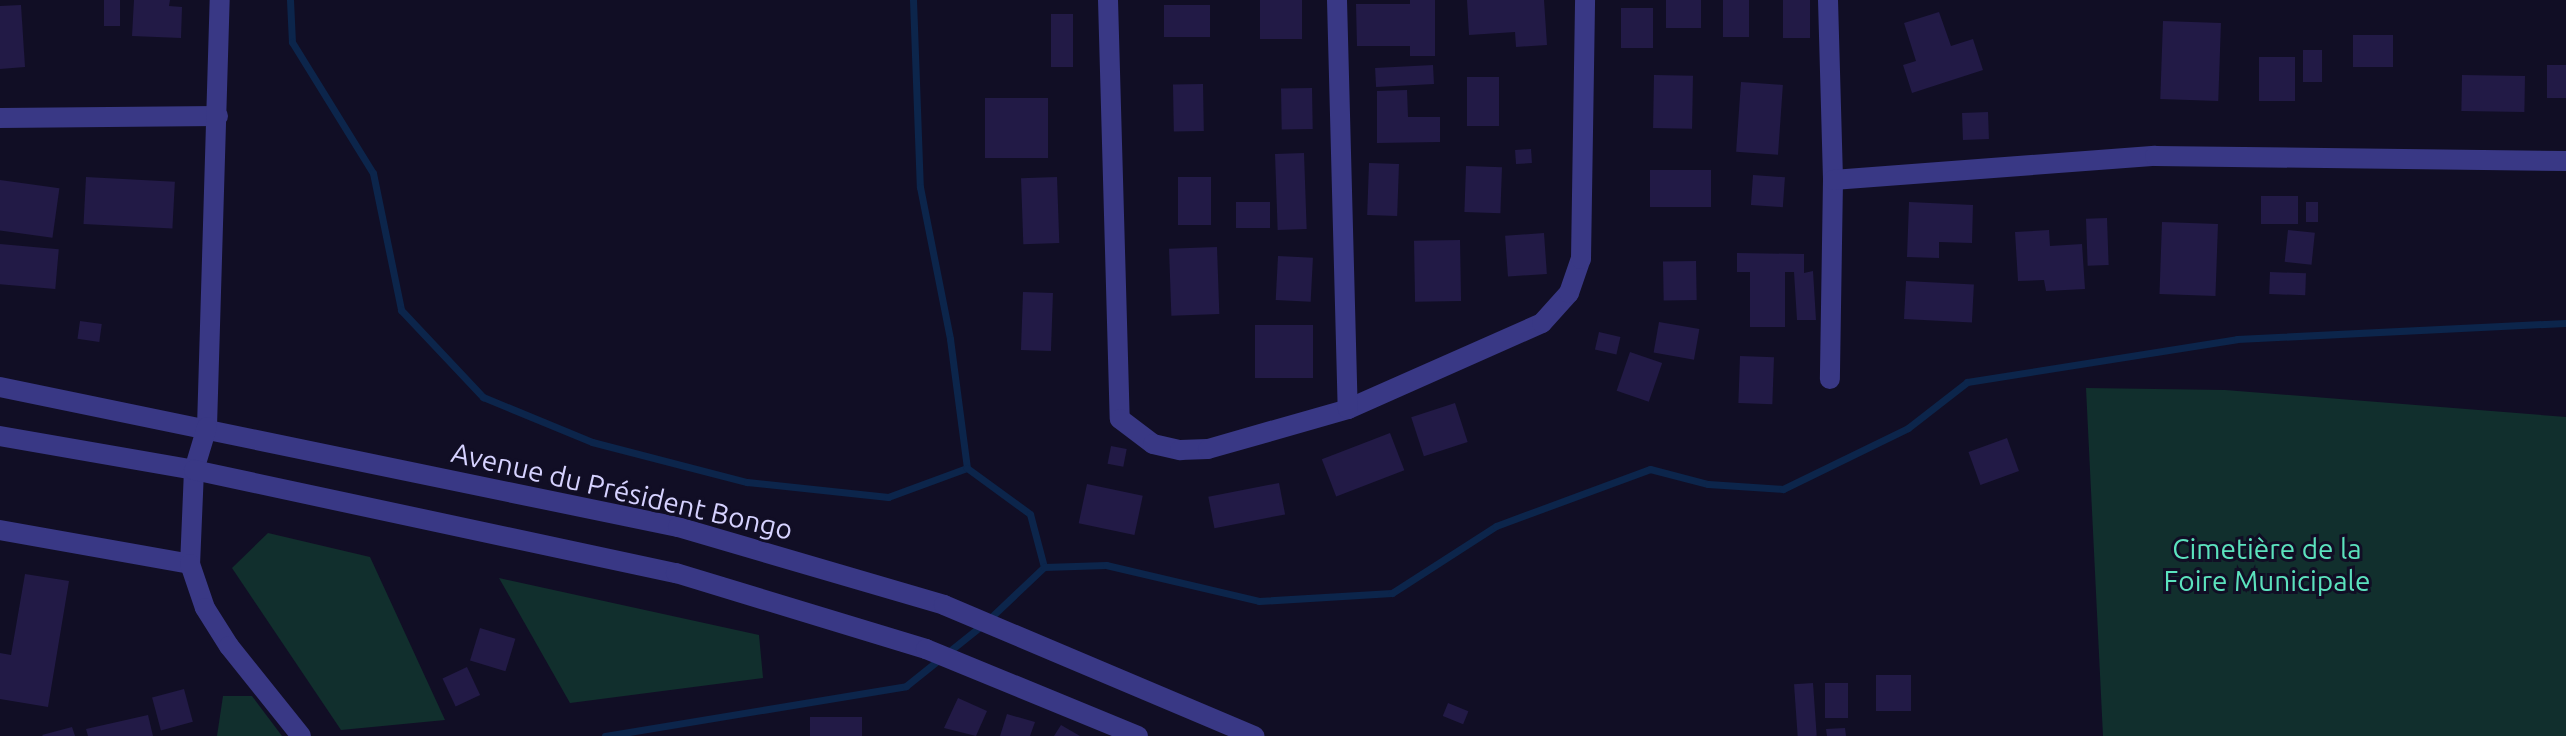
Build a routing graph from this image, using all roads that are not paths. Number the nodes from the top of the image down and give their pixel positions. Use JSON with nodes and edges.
{"nodes":[{"id":1,"x":220,"y":0,"type":"edge"},
{"id":2,"x":1108,"y":0,"type":"edge"},
{"id":3,"x":1337,"y":0,"type":"edge"},
{"id":4,"x":1585,"y":0,"type":"edge"},
{"id":5,"x":1828,"y":0,"type":"edge"},
{"id":6,"x":218,"y":116,"type":"junction"},
{"id":7,"x":0,"y":118,"type":"edge"},
{"id":8,"x":2566,"y":161,"type":"edge"},
{"id":9,"x":1833,"y":180,"type":"junction"},
{"id":10,"x":1830,"y":379,"type":"dead end"},
{"id":11,"x":0,"y":387,"type":"edge"},
{"id":12,"x":1348,"y":409,"type":"junction"},
{"id":13,"x":207,"y":427,"type":"junction"},
{"id":14,"x":0,"y":436,"type":"edge"},
{"id":15,"x":194,"y":470,"type":"junction"},
{"id":16,"x":0,"y":530,"type":"edge"},
{"id":17,"x":190,"y":564,"type":"junction"},
{"id":18,"x":301,"y":736,"type":"edge"},
{"id":19,"x":1138,"y":736,"type":"edge"},
{"id":20,"x":1254,"y":736,"type":"edge"}],
"edges":[{"from":1,"to":6,"type":"street"},
{"from":2,"to":12,"type":"street"},
{"from":3,"to":12,"type":"street"},
{"from":4,"to":12,"type":"street"},
{"from":5,"to":9,"type":"street"},
{"from":6,"to":7,"type":"street"},
{"from":6,"to":13,"type":"street"},
{"from":8,"to":9,"type":"street"},
{"from":9,"to":10,"type":"street"},
{"from":11,"to":13,"type":"street","name":"Avenue du Président Bongo"},
{"from":13,"to":15,"type":"street"},
{"from":13,"to":20,"type":"street","name":"Avenue du Président Bongo"},
{"from":14,"to":15,"type":"street"},
{"from":15,"to":17,"type":"street"},
{"from":15,"to":19,"type":"street"},
{"from":16,"to":17,"type":"street"},
{"from":17,"to":18,"type":"street"}]}
